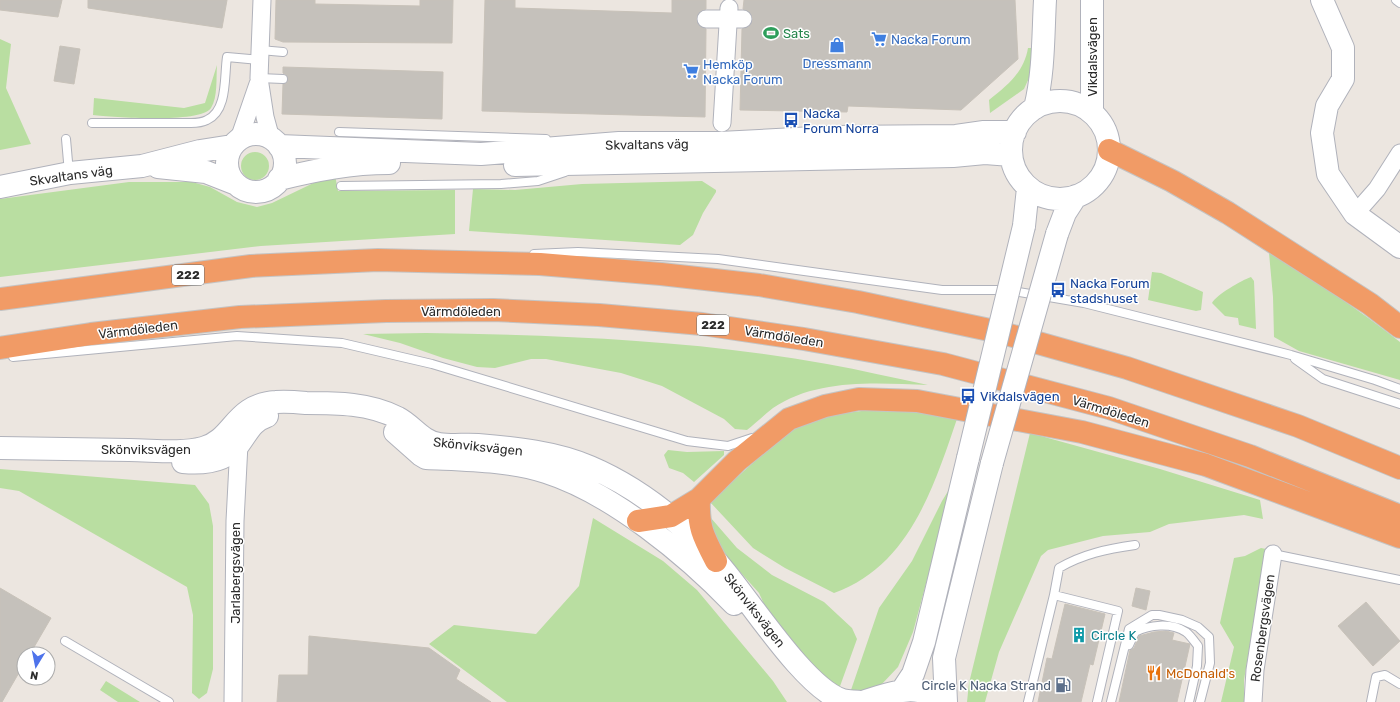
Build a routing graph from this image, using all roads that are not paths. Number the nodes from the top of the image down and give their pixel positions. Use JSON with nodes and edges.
{"nodes":[{"id":1,"x":262,"y":0,"type":"edge"},
{"id":2,"x":1045,"y":0,"type":"edge"},
{"id":3,"x":1092,"y":0,"type":"edge"},
{"id":4,"x":1322,"y":0,"type":"edge"},
{"id":5,"x":1396,"y":0,"type":"edge"},
{"id":6,"x":1400,"y":3,"type":"edge"},
{"id":7,"x":706,"y":19,"type":"dead end"},
{"id":8,"x":283,"y":52,"type":"dead end"},
{"id":9,"x":260,"y":55,"type":"junction"},
{"id":10,"x":259,"y":78,"type":"junction"},
{"id":11,"x":283,"y":80,"type":"dead end"},
{"id":12,"x":1035,"y":108,"type":"junction"},
{"id":13,"x":1092,"y":114,"type":"junction"},
{"id":14,"x":92,"y":123,"type":"dead end"},
{"id":15,"x":722,"y":123,"type":"dead end"},
{"id":16,"x":339,"y":132,"type":"dead end"},
{"id":17,"x":1015,"y":132,"type":"junction"},
{"id":18,"x":66,"y":139,"type":"dead end"},
{"id":19,"x":236,"y":142,"type":"junction"},
{"id":20,"x":275,"y":142,"type":"junction"},
{"id":21,"x":619,"y":143,"type":"junction"},
{"id":22,"x":1109,"y":150,"type":"junction"},
{"id":23,"x":1400,"y":153,"type":"edge"},
{"id":24,"x":1011,"y":155,"type":"junction"},
{"id":25,"x":590,"y":164,"type":"junction"},
{"id":26,"x":142,"y":166,"type":"junction"},
{"id":27,"x":70,"y":173,"type":"junction"},
{"id":28,"x":279,"y":179,"type":"junction"},
{"id":29,"x":234,"y":183,"type":"junction"},
{"id":30,"x":341,"y":186,"type":"dead end"},
{"id":31,"x":0,"y":187,"type":"edge"},
{"id":32,"x":1028,"y":188,"type":"junction"},
{"id":33,"x":1076,"y":196,"type":"junction"},
{"id":34,"x":1355,"y":214,"type":"junction"},
{"id":35,"x":1400,"y":247,"type":"edge"},
{"id":36,"x":378,"y":260,"type":"junction"},
{"id":37,"x":0,"y":299,"type":"edge"},
{"id":38,"x":1400,"y":327,"type":"edge"},
{"id":39,"x":4,"y":352,"type":"edge"},
{"id":40,"x":1291,"y":355,"type":"junction"},
{"id":41,"x":1400,"y":389,"type":"edge"},
{"id":42,"x":1400,"y":404,"type":"edge"},
{"id":43,"x":789,"y":419,"type":"junction"},
{"id":44,"x":239,"y":444,"type":"junction"},
{"id":45,"x":0,"y":448,"type":"edge"},
{"id":46,"x":1400,"y":468,"type":"edge"},
{"id":47,"x":699,"y":499,"type":"junction"},
{"id":48,"x":671,"y":516,"type":"junction"},
{"id":49,"x":1400,"y":516,"type":"edge"},
{"id":50,"x":638,"y":522,"type":"junction"},
{"id":51,"x":1400,"y":538,"type":"edge"},
{"id":52,"x":1135,"y":545,"type":"dead end"},
{"id":53,"x":1273,"y":554,"type":"joint"},
{"id":54,"x":716,"y":561,"type":"junction"},
{"id":55,"x":1400,"y":580,"type":"edge"},
{"id":56,"x":1054,"y":595,"type":"junction"},
{"id":57,"x":65,"y":641,"type":"dead end"},
{"id":58,"x":1400,"y":684,"type":"edge"},
{"id":59,"x":890,"y":695,"type":"edge"},
{"id":60,"x":169,"y":702,"type":"edge"},
{"id":61,"x":233,"y":702,"type":"edge"},
{"id":62,"x":818,"y":702,"type":"edge"},
{"id":63,"x":862,"y":702,"type":"edge"},
{"id":64,"x":942,"y":702,"type":"edge"},
{"id":65,"x":946,"y":702,"type":"edge"},
{"id":66,"x":1028,"y":702,"type":"edge"},
{"id":67,"x":1097,"y":702,"type":"edge"},
{"id":68,"x":1111,"y":702,"type":"edge"},
{"id":69,"x":1116,"y":702,"type":"edge"},
{"id":70,"x":1189,"y":702,"type":"edge"},
{"id":71,"x":1200,"y":702,"type":"edge"},
{"id":72,"x":1253,"y":702,"type":"edge"},
{"id":73,"x":1371,"y":702,"type":"edge"}],
"edges":[{"from":1,"to":9,"type":"street"},
{"from":2,"to":12,"type":"street"},
{"from":3,"to":13,"type":"street","name":"Vikdalsvägen"},
{"from":4,"to":34,"type":"street"},
{"from":5,"to":6,"type":"lane"},
{"from":7,"to":15,"type":"street"},
{"from":8,"to":9,"type":"lane"},
{"from":9,"to":10,"type":"street"},
{"from":9,"to":14,"type":"lane"},
{"from":10,"to":11,"type":"lane"},
{"from":10,"to":19,"type":"street"},
{"from":10,"to":20,"type":"street"},
{"from":12,"to":13,"type":"street"},
{"from":12,"to":17,"type":"street"},
{"from":13,"to":22,"type":"street"},
{"from":16,"to":21,"type":"lane"},
{"from":17,"to":21,"type":"street","name":"Skvaltans väg"},
{"from":17,"to":24,"type":"street"},
{"from":18,"to":27,"type":"lane"},
{"from":19,"to":20,"type":"street"},
{"from":19,"to":26,"type":"street","name":"Skvaltans väg"},
{"from":19,"to":29,"type":"street"},
{"from":20,"to":21,"type":"street","name":"Skvaltans väg"},
{"from":20,"to":28,"type":"street"},
{"from":22,"to":33,"type":"street"},
{"from":22,"to":38,"type":"highway"},
{"from":23,"to":34,"type":"street"},
{"from":24,"to":25,"type":"street","name":"Skvaltans väg"},
{"from":24,"to":32,"type":"street"},
{"from":25,"to":28,"type":"street","name":"Skvaltans väg"},
{"from":25,"to":30,"type":"lane"},
{"from":26,"to":27,"type":"street","name":"Skvaltans väg"},
{"from":26,"to":29,"type":"street","name":"Skvaltans väg"},
{"from":27,"to":31,"type":"street","name":"Skvaltans väg"},
{"from":28,"to":29,"type":"street"},
{"from":32,"to":33,"type":"street"},
{"from":32,"to":59,"type":"street","bridge":true},
{"from":33,"to":65,"type":"street","bridge":true},
{"from":34,"to":35,"type":"street"},
{"from":36,"to":37,"type":"highway","number":"222"},
{"from":36,"to":40,"type":"lane"},
{"from":36,"to":46,"type":"highway","number":"222"},
{"from":39,"to":43,"type":"lane"},
{"from":39,"to":49,"type":"highway","name":"Värmdöleden","number":"222"},
{"from":40,"to":41,"type":"lane"},
{"from":40,"to":42,"type":"lane"},
{"from":43,"to":47,"type":"highway"},
{"from":43,"to":51,"type":"highway"},
{"from":44,"to":45,"type":"street","name":"Skönviksvägen"},
{"from":44,"to":50,"type":"street","name":"Skönviksvägen"},
{"from":44,"to":61,"type":"street","name":"Jarlabergsvägen"},
{"from":45,"to":48,"type":"street","name":"Skönviksvägen"},
{"from":47,"to":48,"type":"highway"},
{"from":47,"to":54,"type":"highway"},
{"from":48,"to":50,"type":"highway"},
{"from":48,"to":54,"type":"street","name":"Skönviksvägen"},
{"from":50,"to":62,"type":"street","name":"Skönviksvägen"},
{"from":52,"to":56,"type":"lane"},
{"from":53,"to":55,"type":"lane"},
{"from":53,"to":72,"type":"street","name":"Rosenbergsvägen"},
{"from":54,"to":63,"type":"street","name":"Skönviksvägen"},
{"from":56,"to":66,"type":"lane"},
{"from":56,"to":67,"type":"lane"},
{"from":57,"to":60,"type":"lane"},
{"from":58,"to":73,"type":"lane"},
{"from":59,"to":63,"type":"street","name":"Skönviksvägen"},
{"from":59,"to":64,"type":"street"},
{"from":68,"to":71,"type":"lane"},
{"from":69,"to":70,"type":"lane"}]}
